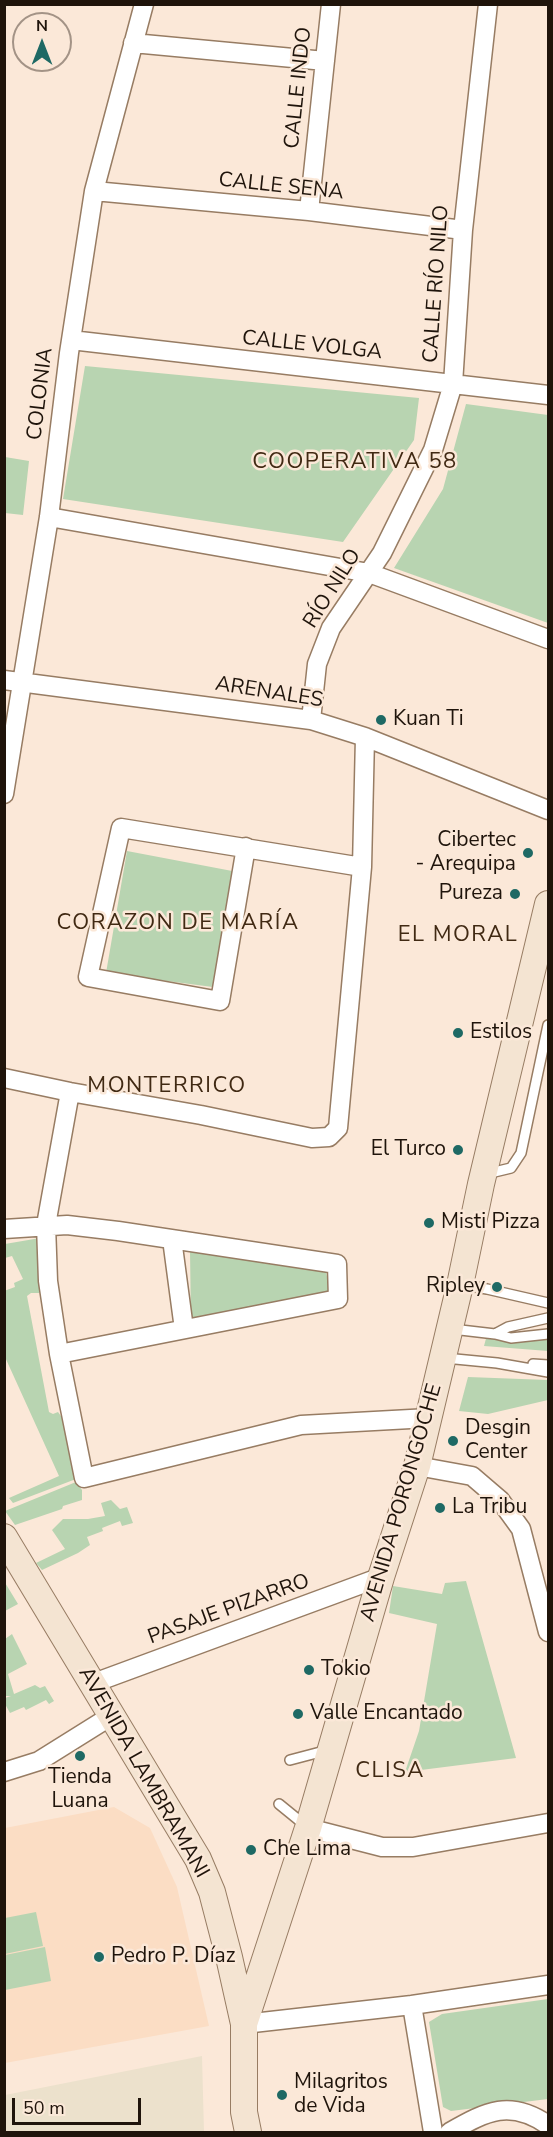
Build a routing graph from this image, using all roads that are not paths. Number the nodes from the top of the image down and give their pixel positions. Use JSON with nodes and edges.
{"nodes":[{"id":1,"x":144,"y":4,"type":"edge"},
{"id":2,"x":331,"y":4,"type":"edge"},
{"id":3,"x":488,"y":4,"type":"edge"},
{"id":4,"x":133,"y":43,"type":"junction"},
{"id":5,"x":325,"y":61,"type":"junction"},
{"id":6,"x":94,"y":191,"type":"junction"},
{"id":7,"x":309,"y":211,"type":"junction"},
{"id":8,"x":463,"y":230,"type":"junction"},
{"id":9,"x":71,"y":340,"type":"junction"},
{"id":10,"x":453,"y":384,"type":"junction"},
{"id":11,"x":549,"y":395,"type":"edge"},
{"id":12,"x":49,"y":517,"type":"junction"},
{"id":13,"x":382,"y":554,"type":"joint"},
{"id":14,"x":369,"y":573,"type":"junction"},
{"id":15,"x":549,"y":639,"type":"edge"},
{"id":16,"x":4,"y":680,"type":"edge"},
{"id":17,"x":23,"y":682,"type":"junction"},
{"id":18,"x":311,"y":720,"type":"junction"},
{"id":19,"x":365,"y":737,"type":"junction"},
{"id":20,"x":5,"y":793,"type":"edge"},
{"id":21,"x":549,"y":810,"type":"edge"},
{"id":22,"x":246,"y":847,"type":"junction"},
{"id":23,"x":362,"y":867,"type":"junction"},
{"id":24,"x":547,"y":918,"type":"edge"},
{"id":25,"x":549,"y":1025,"type":"edge"},
{"id":26,"x":4,"y":1078,"type":"edge"},
{"id":27,"x":69,"y":1092,"type":"junction"},
{"id":28,"x":483,"y":1174,"type":"junction"},
{"id":29,"x":46,"y":1225,"type":"junction"},
{"id":30,"x":4,"y":1229,"type":"edge"},
{"id":31,"x":171,"y":1239,"type":"junction"},
{"id":32,"x":460,"y":1285,"type":"junction"},
{"id":33,"x":549,"y":1303,"type":"edge"},
{"id":34,"x":549,"y":1318,"type":"edge"},
{"id":35,"x":184,"y":1329,"type":"junction"},
{"id":36,"x":450,"y":1329,"type":"junction"},
{"id":37,"x":495,"y":1334,"type":"junction"},
{"id":38,"x":549,"y":1334,"type":"edge"},
{"id":39,"x":59,"y":1354,"type":"junction"},
{"id":40,"x":442,"y":1358,"type":"junction"},
{"id":41,"x":497,"y":1363,"type":"junction"},
{"id":42,"x":549,"y":1365,"type":"edge"},
{"id":43,"x":549,"y":1372,"type":"edge"},
{"id":44,"x":429,"y":1418,"type":"junction"},
{"id":45,"x":417,"y":1466,"type":"junction"},
{"id":46,"x":4,"y":1538,"type":"edge"},
{"id":47,"x":381,"y":1577,"type":"junction"},
{"id":48,"x":549,"y":1632,"type":"edge"},
{"id":49,"x":92,"y":1684,"type":"junction"},
{"id":50,"x":111,"y":1716,"type":"junction"},
{"id":51,"x":330,"y":1749,"type":"junction"},
{"id":52,"x":290,"y":1760,"type":"dead end"},
{"id":53,"x":4,"y":1772,"type":"edge"},
{"id":54,"x":279,"y":1804,"type":"dead end"},
{"id":55,"x":549,"y":1823,"type":"edge"},
{"id":56,"x":308,"y":1828,"type":"junction"},
{"id":57,"x":549,"y":1985,"type":"edge"},
{"id":58,"x":412,"y":2004,"type":"junction"},
{"id":59,"x":244,"y":2024,"type":"junction"},
{"id":60,"x":549,"y":2125,"type":"edge"},
{"id":61,"x":248,"y":2133,"type":"edge"},
{"id":62,"x":433,"y":2133,"type":"edge"},
{"id":63,"x":450,"y":2133,"type":"edge"}],
"edges":[{"from":1,"to":4,"type":"street","name":"COLONIA"},
{"from":2,"to":5,"type":"street","name":"CALLE INDO"},
{"from":3,"to":8,"type":"street","name":"CALLE RÍO NILO"},
{"from":4,"to":5,"type":"street"},
{"from":4,"to":6,"type":"street","name":"COLONIA"},
{"from":5,"to":7,"type":"street","name":"CALLE INDO"},
{"from":6,"to":7,"type":"street","name":"CALLE SENA"},
{"from":6,"to":9,"type":"street","name":"COLONIA"},
{"from":7,"to":8,"type":"street","name":"CALLE SENA"},
{"from":8,"to":10,"type":"street","name":"CALLE RÍO NILO"},
{"from":9,"to":10,"type":"street","name":"CALLE VOLGA"},
{"from":9,"to":12,"type":"street","name":"COLONIA"},
{"from":10,"to":11,"type":"street","name":"CALLE VOLGA"},
{"from":10,"to":13,"type":"street","name":"CALLE RÍO NILO"},
{"from":12,"to":14,"type":"street"},
{"from":12,"to":17,"type":"street","name":"COLONIA"},
{"from":13,"to":14,"type":"street","name":"RÍO NILO"},
{"from":14,"to":15,"type":"street"},
{"from":14,"to":18,"type":"street","name":"RÍO NILO"},
{"from":16,"to":17,"type":"street","name":"ARENALES"},
{"from":17,"to":18,"type":"street","name":"ARENALES"},
{"from":17,"to":20,"type":"street","name":"COLONIA"},
{"from":18,"to":19,"type":"street","name":"ARENALES"},
{"from":19,"to":21,"type":"street","name":"ARENALES"},
{"from":19,"to":23,"type":"street"},
{"from":22,"to":22,"type":"street"},
{"from":22,"to":23,"type":"street"},
{"from":23,"to":27,"type":"street"},
{"from":24,"to":28,"type":"main road","name":"AVENIDA PORONGOCHE"},
{"from":25,"to":28,"type":"lane"},
{"from":26,"to":27,"type":"street"},
{"from":27,"to":29,"type":"street"},
{"from":28,"to":32,"type":"main road","name":"AVENIDA PORONGOCHE"},
{"from":29,"to":30,"type":"street"},
{"from":29,"to":31,"type":"street"},
{"from":29,"to":39,"type":"street"},
{"from":31,"to":35,"type":"street"},
{"from":31,"to":35,"type":"street"},
{"from":32,"to":33,"type":"lane"},
{"from":32,"to":36,"type":"main road","name":"AVENIDA PORONGOCHE"},
{"from":34,"to":37,"type":"lane"},
{"from":35,"to":39,"type":"street"},
{"from":36,"to":37,"type":"lane"},
{"from":36,"to":40,"type":"main road","name":"AVENIDA PORONGOCHE"},
{"from":37,"to":38,"type":"lane"},
{"from":39,"to":44,"type":"street"},
{"from":40,"to":41,"type":"lane"},
{"from":40,"to":44,"type":"main road","name":"AVENIDA PORONGOCHE"},
{"from":41,"to":42,"type":"lane"},
{"from":41,"to":43,"type":"lane"},
{"from":44,"to":45,"type":"main road","name":"AVENIDA PORONGOCHE"},
{"from":45,"to":47,"type":"main road","name":"AVENIDA PORONGOCHE"},
{"from":45,"to":48,"type":"street"},
{"from":46,"to":49,"type":"main road","name":"AVENIDA LAMBRAMANI"},
{"from":47,"to":49,"type":"street","name":"PASAJE PIZARRO"},
{"from":47,"to":51,"type":"main road","name":"AVENIDA PORONGOCHE"},
{"from":49,"to":50,"type":"main road","name":"AVENIDA LAMBRAMANI"},
{"from":50,"to":53,"type":"street"},
{"from":50,"to":59,"type":"main road","name":"AVENIDA LAMBRAMANI"},
{"from":51,"to":52,"type":"lane"},
{"from":51,"to":56,"type":"main road","name":"AVENIDA PORONGOCHE"},
{"from":54,"to":56,"type":"lane"},
{"from":55,"to":56,"type":"street"},
{"from":56,"to":59,"type":"main road","name":"AVENIDA PORONGOCHE"},
{"from":57,"to":58,"type":"street"},
{"from":58,"to":59,"type":"street"},
{"from":58,"to":62,"type":"street"},
{"from":59,"to":61,"type":"main road"},
{"from":60,"to":63,"type":"street"}]}
